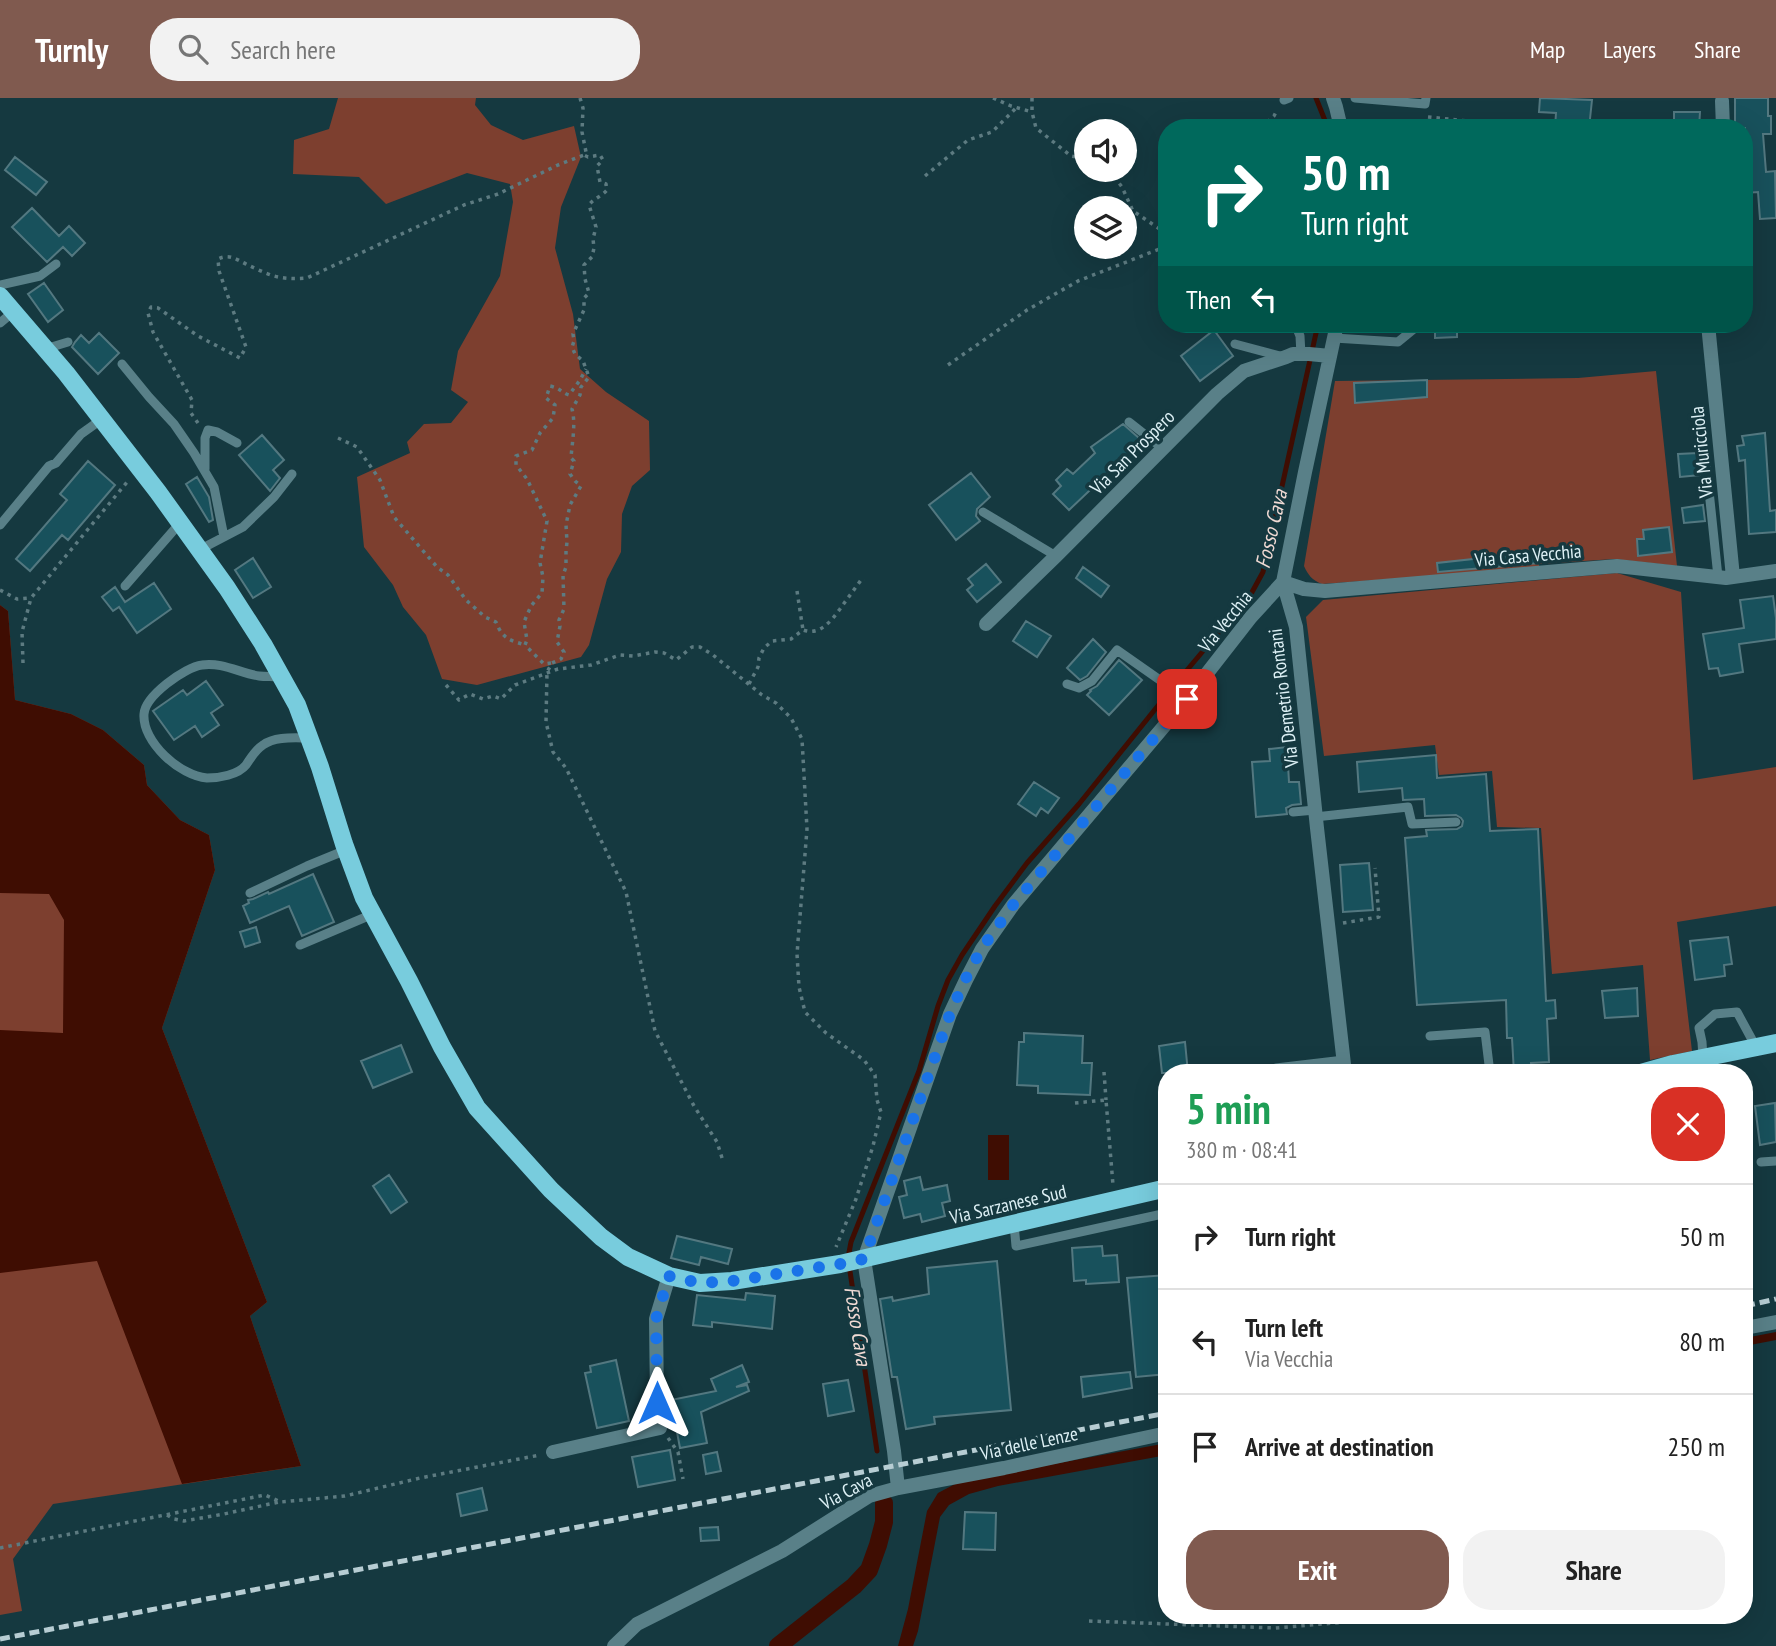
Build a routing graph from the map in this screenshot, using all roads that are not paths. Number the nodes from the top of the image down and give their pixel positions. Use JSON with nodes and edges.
{"nodes":[{"id":1,"x":1333,"y":98,"type":"edge"},
{"id":2,"x":1355,"y":98,"type":"edge"},
{"id":3,"x":1426,"y":98,"type":"edge"},
{"id":4,"x":1722,"y":101,"type":"dead end"},
{"id":5,"x":1339,"y":119,"type":"edge"},
{"id":6,"x":1723,"y":119,"type":"edge"},
{"id":7,"x":56,"y":264,"type":"dead end"},
{"id":8,"x":0,"y":285,"type":"edge"},
{"id":9,"x":0,"y":296,"type":"edge"},
{"id":10,"x":7,"y":317,"type":"edge"},
{"id":11,"x":1299,"y":333,"type":"edge"},
{"id":12,"x":1333,"y":333,"type":"edge"},
{"id":13,"x":1346,"y":333,"type":"edge"},
{"id":14,"x":1409,"y":333,"type":"edge"},
{"id":15,"x":1709,"y":333,"type":"edge"},
{"id":16,"x":68,"y":342,"type":"dead end"},
{"id":17,"x":1235,"y":344,"type":"dead end"},
{"id":18,"x":45,"y":349,"type":"junction"},
{"id":19,"x":1314,"y":355,"type":"junction"},
{"id":20,"x":1286,"y":357,"type":"junction"},
{"id":21,"x":122,"y":364,"type":"dead end"},
{"id":22,"x":102,"y":419,"type":"junction"},
{"id":23,"x":1129,"y":422,"type":"dead end"},
{"id":24,"x":237,"y":443,"type":"dead end"},
{"id":25,"x":1162,"y":448,"type":"junction"},
{"id":26,"x":1706,"y":462,"type":"dead end"},
{"id":27,"x":205,"y":471,"type":"junction"},
{"id":28,"x":292,"y":474,"type":"dead end"},
{"id":29,"x":983,"y":512,"type":"dead end"},
{"id":30,"x":180,"y":523,"type":"junction"},
{"id":31,"x":0,"y":525,"type":"edge"},
{"id":32,"x":224,"y":537,"type":"junction"},
{"id":33,"x":199,"y":550,"type":"junction"},
{"id":34,"x":1056,"y":556,"type":"junction"},
{"id":35,"x":1776,"y":571,"type":"edge"},
{"id":36,"x":1725,"y":577,"type":"junction"},
{"id":37,"x":1283,"y":582,"type":"junction"},
{"id":38,"x":125,"y":586,"type":"dead end"},
{"id":39,"x":986,"y":624,"type":"dead end"},
{"id":40,"x":281,"y":677,"type":"junction"},
{"id":41,"x":1067,"y":684,"type":"dead end"},
{"id":42,"x":1183,"y":696,"type":"junction"},
{"id":43,"x":309,"y":738,"type":"junction"},
{"id":44,"x":1293,"y":812,"type":"dead end"},
{"id":45,"x":1315,"y":813,"type":"junction"},
{"id":46,"x":1456,"y":822,"type":"dead end"},
{"id":47,"x":346,"y":850,"type":"junction"},
{"id":48,"x":250,"y":893,"type":"dead end"},
{"id":49,"x":373,"y":914,"type":"junction"},
{"id":50,"x":299,"y":945,"type":"dead end"},
{"id":51,"x":1430,"y":1036,"type":"dead end"},
{"id":52,"x":1776,"y":1042,"type":"edge"},
{"id":53,"x":1756,"y":1046,"type":"junction"},
{"id":54,"x":1703,"y":1058,"type":"junction"},
{"id":55,"x":1345,"y":1064,"type":"edge"},
{"id":56,"x":1489,"y":1064,"type":"edge"},
{"id":57,"x":1679,"y":1064,"type":"edge"},
{"id":58,"x":1776,"y":1161,"type":"edge"},
{"id":59,"x":1762,"y":1162,"type":"dead end"},
{"id":60,"x":1158,"y":1190,"type":"edge"},
{"id":61,"x":1158,"y":1215,"type":"edge"},
{"id":62,"x":1014,"y":1224,"type":"junction"},
{"id":63,"x":861,"y":1259,"type":"junction"},
{"id":64,"x":669,"y":1276,"type":"junction"},
{"id":65,"x":1776,"y":1322,"type":"edge"},
{"id":66,"x":1753,"y":1326,"type":"edge"},
{"id":67,"x":1158,"y":1435,"type":"edge"},
{"id":68,"x":553,"y":1452,"type":"road end"},
{"id":69,"x":898,"y":1488,"type":"junction"},
{"id":70,"x":614,"y":1646,"type":"edge"}],
"edges":[{"from":1,"to":5,"type":"street"},
{"from":2,"to":3,"type":"lane"},
{"from":4,"to":6,"type":"street"},
{"from":7,"to":8,"type":"lane"},
{"from":9,"to":10,"type":"main road","name":"Via Sarzanese Sud"},
{"from":10,"to":18,"type":"main road","name":"Via Sarzanese Sud"},
{"from":11,"to":19,"type":"lane"},
{"from":12,"to":19,"type":"street","name":"Via Demetrio Rontani"},
{"from":13,"to":14,"type":"lane"},
{"from":15,"to":36,"type":"street","name":"Via Muricciola"},
{"from":16,"to":18,"type":"lane"},
{"from":17,"to":20,"type":"lane"},
{"from":18,"to":22,"type":"main road","name":"Via Sarzanese Sud"},
{"from":19,"to":20,"type":"street","name":"Via San Prospero"},
{"from":19,"to":37,"type":"street","name":"Via Demetrio Rontani"},
{"from":20,"to":25,"type":"street","name":"Via San Prospero"},
{"from":21,"to":27,"type":"lane"},
{"from":22,"to":30,"type":"main road","name":"Via Sarzanese Sud"},
{"from":22,"to":31,"type":"lane"},
{"from":23,"to":25,"type":"lane"},
{"from":24,"to":27,"type":"lane"},
{"from":25,"to":34,"type":"street","name":"Via San Prospero"},
{"from":26,"to":36,"type":"lane"},
{"from":27,"to":32,"type":"lane"},
{"from":28,"to":32,"type":"lane"},
{"from":29,"to":34,"type":"lane"},
{"from":30,"to":33,"type":"main road","name":"Via Sarzanese Sud"},
{"from":30,"to":38,"type":"lane"},
{"from":32,"to":33,"type":"lane"},
{"from":33,"to":40,"type":"main road","name":"Via Sarzanese Sud"},
{"from":34,"to":39,"type":"street","name":"Via San Prospero"},
{"from":35,"to":36,"type":"street","name":"Via Casa Vecchia"},
{"from":36,"to":37,"type":"street","name":"Via Casa Vecchia"},
{"from":37,"to":42,"type":"street","name":"Via Vecchia"},
{"from":37,"to":45,"type":"street","name":"Via Demetrio Rontani"},
{"from":40,"to":43,"type":"main road","name":"Via Sarzanese Sud"},
{"from":40,"to":43,"type":"lane"},
{"from":41,"to":42,"type":"lane"},
{"from":42,"to":63,"type":"street","name":"Via Vecchia"},
{"from":43,"to":47,"type":"main road","name":"Via Sarzanese Sud"},
{"from":44,"to":45,"type":"lane"},
{"from":45,"to":46,"type":"lane"},
{"from":45,"to":55,"type":"street","name":"Via Demetrio Rontani"},
{"from":47,"to":48,"type":"lane"},
{"from":47,"to":49,"type":"main road","name":"Via Sarzanese Sud"},
{"from":49,"to":50,"type":"lane"},
{"from":49,"to":64,"type":"main road","name":"Via Sarzanese Sud"},
{"from":51,"to":56,"type":"lane"},
{"from":52,"to":53,"type":"main road"},
{"from":53,"to":54,"type":"main road"},
{"from":53,"to":54,"type":"lane"},
{"from":54,"to":57,"type":"main road"},
{"from":58,"to":59,"type":"lane"},
{"from":60,"to":62,"type":"main road","name":"Via Sarzanese Sud"},
{"from":61,"to":62,"type":"lane"},
{"from":62,"to":63,"type":"main road","name":"Via Sarzanese Sud"},
{"from":63,"to":64,"type":"main road","name":"Via Sarzanese Sud"},
{"from":63,"to":69,"type":"street","name":"Via Cava"},
{"from":64,"to":68,"type":"street"},
{"from":65,"to":66,"type":"street"},
{"from":67,"to":69,"type":"street","name":"Via delle Lenze"},
{"from":69,"to":70,"type":"street","name":"Via Cava"}]}
